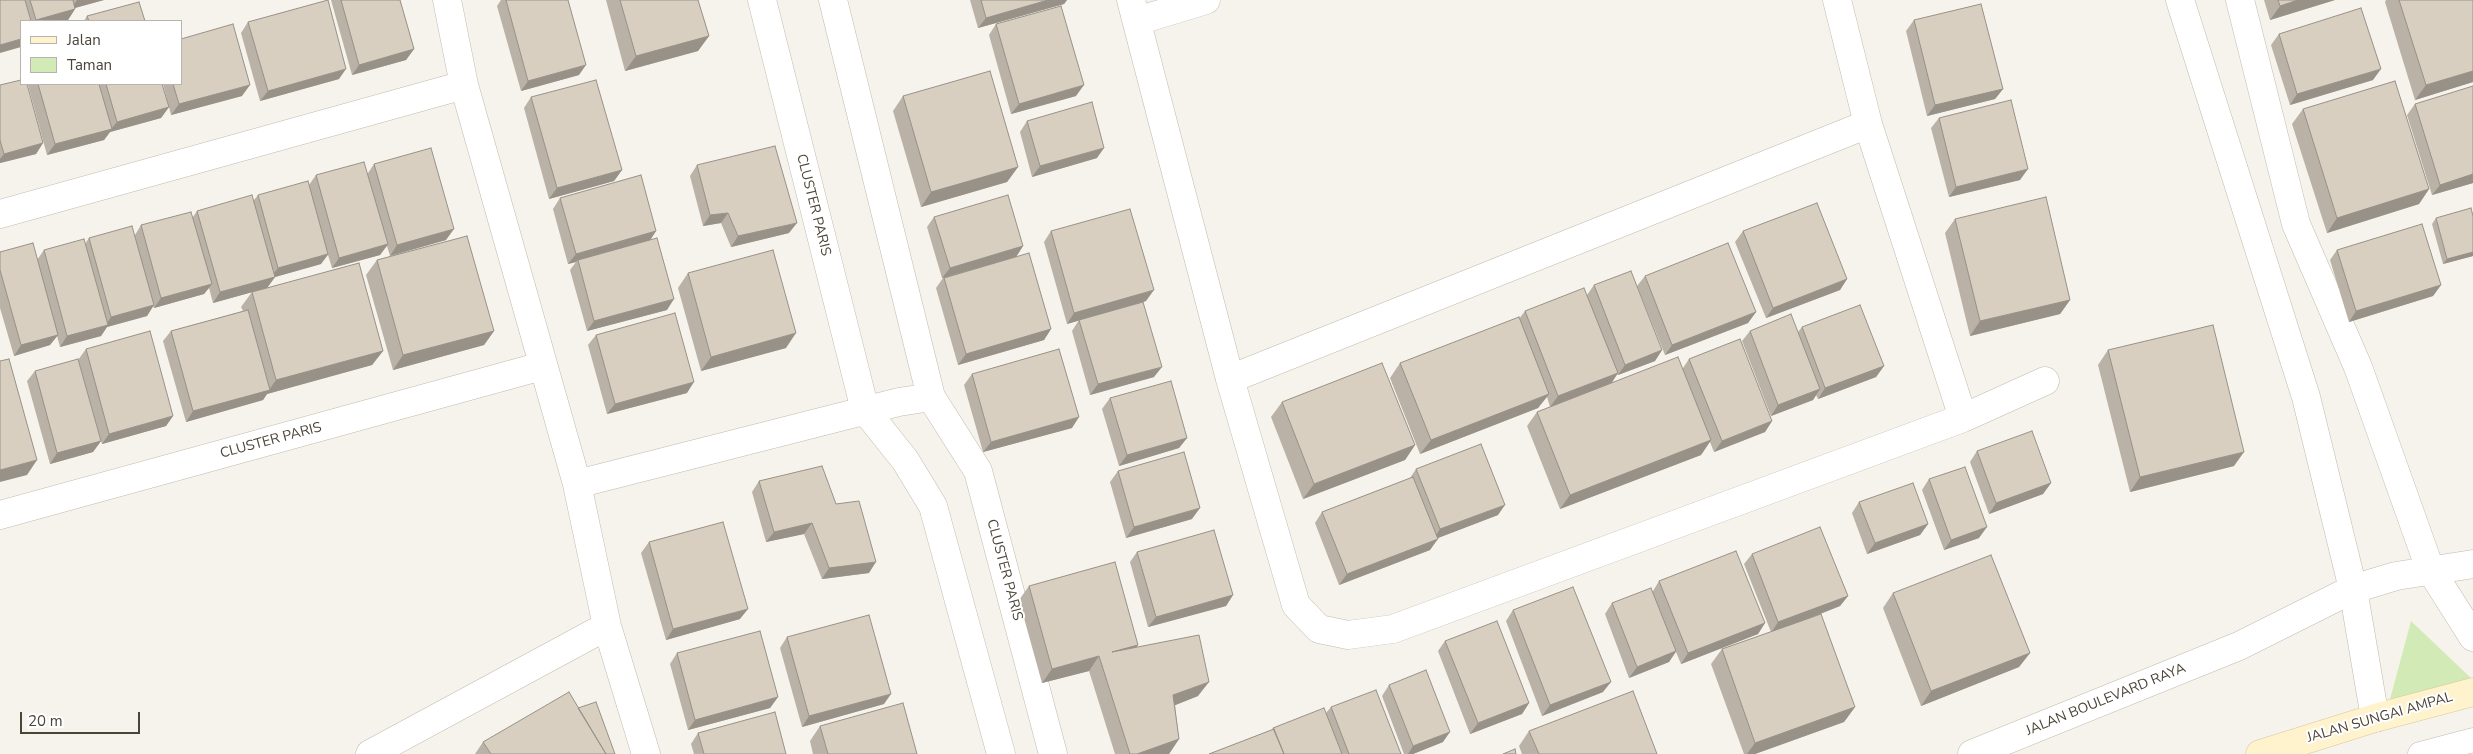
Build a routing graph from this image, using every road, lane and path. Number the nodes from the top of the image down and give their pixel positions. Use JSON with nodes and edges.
{"nodes":[{"id":1,"x":447,"y":0,"type":"edge"},
{"id":2,"x":762,"y":0,"type":"edge"},
{"id":3,"x":833,"y":0,"type":"edge"},
{"id":4,"x":1206,"y":0,"type":"edge"},
{"id":5,"x":1837,"y":0,"type":"edge"},
{"id":6,"x":2180,"y":0,"type":"edge"},
{"id":7,"x":2240,"y":0,"type":"edge"},
{"id":8,"x":1134,"y":10,"type":"edge"},
{"id":9,"x":464,"y":85,"type":"junction"},
{"id":10,"x":1868,"y":124,"type":"junction"},
{"id":11,"x":0,"y":214,"type":"edge"},
{"id":12,"x":542,"y":366,"type":"junction"},
{"id":13,"x":1230,"y":379,"type":"junction"},
{"id":14,"x":2045,"y":381,"type":"dead end"},
{"id":15,"x":931,"y":396,"type":"junction"},
{"id":16,"x":864,"y":410,"type":"junction"},
{"id":17,"x":1963,"y":418,"type":"junction"},
{"id":18,"x":577,"y":484,"type":"junction"},
{"id":19,"x":0,"y":515,"type":"edge"},
{"id":20,"x":2473,"y":564,"type":"edge"},
{"id":21,"x":2430,"y":569,"type":"junction"},
{"id":22,"x":2353,"y":589,"type":"junction"},
{"id":23,"x":607,"y":626,"type":"junction"},
{"id":24,"x":2473,"y":637,"type":"edge"},
{"id":25,"x":2473,"y":692,"type":"edge"},
{"id":26,"x":2375,"y":718,"type":"junction"},
{"id":27,"x":2473,"y":740,"type":"edge"},
{"id":28,"x":370,"y":754,"type":"edge"},
{"id":29,"x":646,"y":754,"type":"edge"},
{"id":30,"x":1001,"y":754,"type":"edge"},
{"id":31,"x":1053,"y":754,"type":"edge"},
{"id":32,"x":1972,"y":754,"type":"edge"},
{"id":33,"x":2260,"y":754,"type":"edge"},
{"id":34,"x":2420,"y":754,"type":"edge"}],
"edges":[{"from":1,"to":9,"type":"street"},
{"from":2,"to":16,"type":"street","name":"CLUSTER PARIS"},
{"from":3,"to":15,"type":"street","name":"CLUSTER PARIS"},
{"from":4,"to":8,"type":"street"},
{"from":5,"to":10,"type":"street"},
{"from":6,"to":22,"type":"street"},
{"from":7,"to":21,"type":"street"},
{"from":8,"to":13,"type":"street"},
{"from":9,"to":11,"type":"street"},
{"from":9,"to":12,"type":"street"},
{"from":10,"to":13,"type":"street"},
{"from":10,"to":17,"type":"street"},
{"from":12,"to":18,"type":"street"},
{"from":12,"to":19,"type":"street","name":"CLUSTER PARIS"},
{"from":13,"to":17,"type":"street"},
{"from":14,"to":17,"type":"street"},
{"from":15,"to":16,"type":"street"},
{"from":15,"to":31,"type":"street","name":"CLUSTER PARIS"},
{"from":16,"to":18,"type":"street"},
{"from":16,"to":30,"type":"street","name":"CLUSTER PARIS"},
{"from":18,"to":23,"type":"street"},
{"from":20,"to":21,"type":"street","name":"JALAN BOULEVARD RAYA"},
{"from":21,"to":22,"type":"street","name":"JALAN BOULEVARD RAYA"},
{"from":21,"to":24,"type":"street"},
{"from":22,"to":26,"type":"street"},
{"from":22,"to":32,"type":"street","name":"JALAN BOULEVARD RAYA"},
{"from":23,"to":28,"type":"street"},
{"from":23,"to":29,"type":"street"},
{"from":25,"to":26,"type":"main road","name":"JALAN SUNGAI AMPAL"},
{"from":26,"to":33,"type":"main road","name":"JALAN SUNGAI AMPAL"},
{"from":27,"to":34,"type":"lane"}]}
